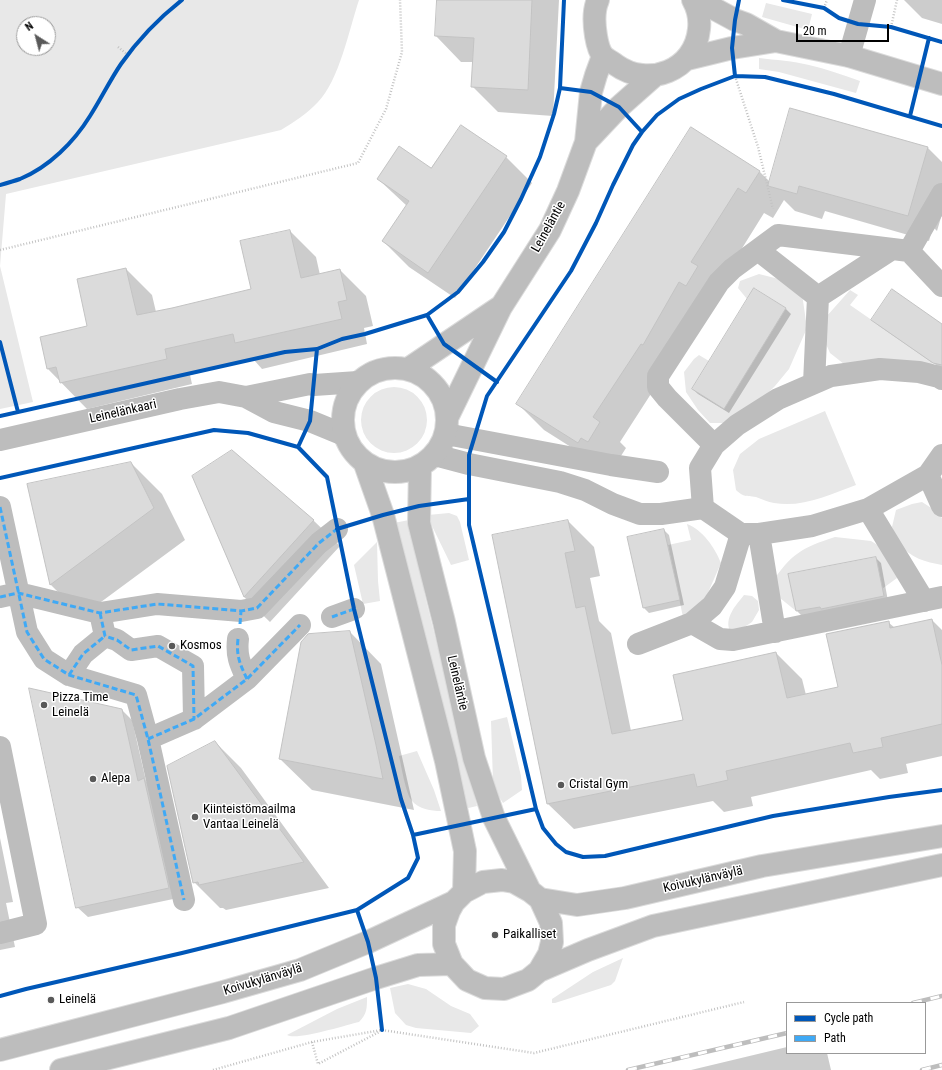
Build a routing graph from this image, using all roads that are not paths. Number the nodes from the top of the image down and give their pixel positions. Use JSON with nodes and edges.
{"nodes":[{"id":1,"x":598,"y":0,"type":"edge"},
{"id":2,"x":693,"y":0,"type":"edge"},
{"id":3,"x":698,"y":0,"type":"edge"},
{"id":4,"x":865,"y":0,"type":"edge"},
{"id":5,"x":776,"y":41,"type":"junction"},
{"id":6,"x":603,"y":56,"type":"junction"},
{"id":7,"x":850,"y":56,"type":"junction"},
{"id":8,"x":687,"y":59,"type":"junction"},
{"id":9,"x":654,"y":76,"type":"junction"},
{"id":10,"x":942,"y":84,"type":"edge"},
{"id":11,"x":586,"y":142,"type":"junction"},
{"id":12,"x":942,"y":194,"type":"edge"},
{"id":13,"x":758,"y":250,"type":"junction"},
{"id":14,"x":901,"y":250,"type":"junction"},
{"id":15,"x":942,"y":286,"type":"edge"},
{"id":16,"x":818,"y":297,"type":"junction"},
{"id":17,"x":501,"y":307,"type":"junction"},
{"id":18,"x":408,"y":369,"type":"junction"},
{"id":19,"x":941,"y":377,"type":"edge"},
{"id":20,"x":358,"y":382,"type":"junction"},
{"id":21,"x":814,"y":384,"type":"junction"},
{"id":22,"x":246,"y":396,"type":"junction"},
{"id":23,"x":447,"y":425,"type":"junction"},
{"id":24,"x":344,"y":435,"type":"junction"},
{"id":25,"x":0,"y":440,"type":"edge"},
{"id":26,"x":714,"y":445,"type":"junction"},
{"id":27,"x":942,"y":455,"type":"edge"},
{"id":28,"x":427,"y":461,"type":"junction"},
{"id":29,"x":365,"y":464,"type":"junction"},
{"id":30,"x":658,"y":472,"type":"dead end"},
{"id":31,"x":928,"y":475,"type":"junction"},
{"id":32,"x":942,"y":506,"type":"edge"},
{"id":33,"x":0,"y":507,"type":"edge"},
{"id":34,"x":703,"y":508,"type":"junction"},
{"id":35,"x":868,"y":509,"type":"junction"},
{"id":36,"x":337,"y":529,"type":"dead end"},
{"id":37,"x":750,"y":534,"type":"junction"},
{"id":38,"x":9,"y":595,"type":"edge"},
{"id":39,"x":933,"y":599,"type":"edge"},
{"id":40,"x":354,"y":609,"type":"dead end"},
{"id":41,"x":100,"y":613,"type":"junction"},
{"id":42,"x":332,"y":616,"type":"dead end"},
{"id":43,"x":692,"y":623,"type":"junction"},
{"id":44,"x":239,"y":625,"type":"junction"},
{"id":45,"x":300,"y":625,"type":"dead end"},
{"id":46,"x":775,"y":632,"type":"junction"},
{"id":47,"x":105,"y":636,"type":"junction"},
{"id":48,"x":638,"y":644,"type":"dead end"},
{"id":49,"x":69,"y":675,"type":"junction"},
{"id":50,"x":247,"y":680,"type":"junction"},
{"id":51,"x":194,"y":718,"type":"junction"},
{"id":52,"x":148,"y":739,"type":"junction"},
{"id":53,"x":2,"y":755,"type":"edge"},
{"id":54,"x":942,"y":836,"type":"edge"},
{"id":55,"x":942,"y":865,"type":"edge"},
{"id":56,"x":535,"y":895,"type":"junction"},
{"id":57,"x":459,"y":897,"type":"junction"},
{"id":58,"x":184,"y":900,"type":"dead end"},
{"id":59,"x":0,"y":933,"type":"edge"},
{"id":60,"x":452,"y":964,"type":"junction"},
{"id":61,"x":539,"y":971,"type":"junction"},
{"id":62,"x":0,"y":1050,"type":"edge"},
{"id":63,"x":61,"y":1070,"type":"edge"}],
"edges":[{"from":1,"to":6,"type":"main road"},
{"from":2,"to":8,"type":"main road"},
{"from":3,"to":5,"type":"main road"},
{"from":4,"to":7,"type":"main road"},
{"from":5,"to":7,"type":"main road"},
{"from":5,"to":8,"type":"main road"},
{"from":6,"to":9,"type":"main road"},
{"from":6,"to":11,"type":"main road","name":"Leineläntie"},
{"from":7,"to":10,"type":"main road"},
{"from":8,"to":9,"type":"main road"},
{"from":9,"to":11,"type":"main road","name":"Leineläntie"},
{"from":11,"to":17,"type":"main road","name":"Leineläntie"},
{"from":12,"to":14,"type":"main road"},
{"from":13,"to":14,"type":"main road"},
{"from":13,"to":16,"type":"main road"},
{"from":13,"to":26,"type":"main road"},
{"from":14,"to":15,"type":"main road"},
{"from":14,"to":16,"type":"main road"},
{"from":16,"to":21,"type":"main road"},
{"from":17,"to":18,"type":"main road","name":"Leineläntie"},
{"from":17,"to":23,"type":"main road","name":"Leineläntie"},
{"from":18,"to":20,"type":"main road"},
{"from":18,"to":23,"type":"main road"},
{"from":19,"to":21,"type":"main road"},
{"from":20,"to":22,"type":"main road","name":"Leinelänkaari"},
{"from":20,"to":24,"type":"main road"},
{"from":21,"to":26,"type":"main road"},
{"from":22,"to":24,"type":"main road","name":"Leinelänkaari"},
{"from":22,"to":25,"type":"main road","name":"Leinelänkaari"},
{"from":23,"to":28,"type":"main road"},
{"from":23,"to":30,"type":"main road"},
{"from":24,"to":29,"type":"main road"},
{"from":26,"to":34,"type":"main road"},
{"from":27,"to":31,"type":"main road"},
{"from":28,"to":29,"type":"main road"},
{"from":28,"to":34,"type":"main road"},
{"from":28,"to":56,"type":"main road","name":"Leineläntie"},
{"from":29,"to":57,"type":"main road"},
{"from":31,"to":32,"type":"main road"},
{"from":31,"to":35,"type":"main road"},
{"from":33,"to":38,"type":"main road"},
{"from":34,"to":37,"type":"main road"},
{"from":35,"to":37,"type":"main road"},
{"from":35,"to":39,"type":"main road"},
{"from":36,"to":44,"type":"main road"},
{"from":37,"to":43,"type":"main road"},
{"from":37,"to":46,"type":"main road"},
{"from":38,"to":41,"type":"main road"},
{"from":38,"to":49,"type":"main road"},
{"from":39,"to":46,"type":"main road"},
{"from":40,"to":42,"type":"main road"},
{"from":41,"to":44,"type":"main road"},
{"from":41,"to":47,"type":"main road"},
{"from":43,"to":46,"type":"main road"},
{"from":43,"to":48,"type":"main road"},
{"from":44,"to":50,"type":"main road"},
{"from":45,"to":50,"type":"main road"},
{"from":47,"to":49,"type":"main road"},
{"from":47,"to":51,"type":"main road"},
{"from":49,"to":52,"type":"main road"},
{"from":50,"to":51,"type":"main road"},
{"from":51,"to":52,"type":"main road"},
{"from":52,"to":58,"type":"main road"},
{"from":53,"to":59,"type":"main road"},
{"from":54,"to":56,"type":"main road","name":"Koivukylänväylä"},
{"from":55,"to":61,"type":"main road"},
{"from":56,"to":57,"type":"main road","name":"Koivukylänväylä"},
{"from":56,"to":61,"type":"main road"},
{"from":57,"to":60,"type":"main road"},
{"from":57,"to":62,"type":"main road","name":"Koivukylänväylä"},
{"from":60,"to":61,"type":"main road"},
{"from":60,"to":63,"type":"main road"}]}
